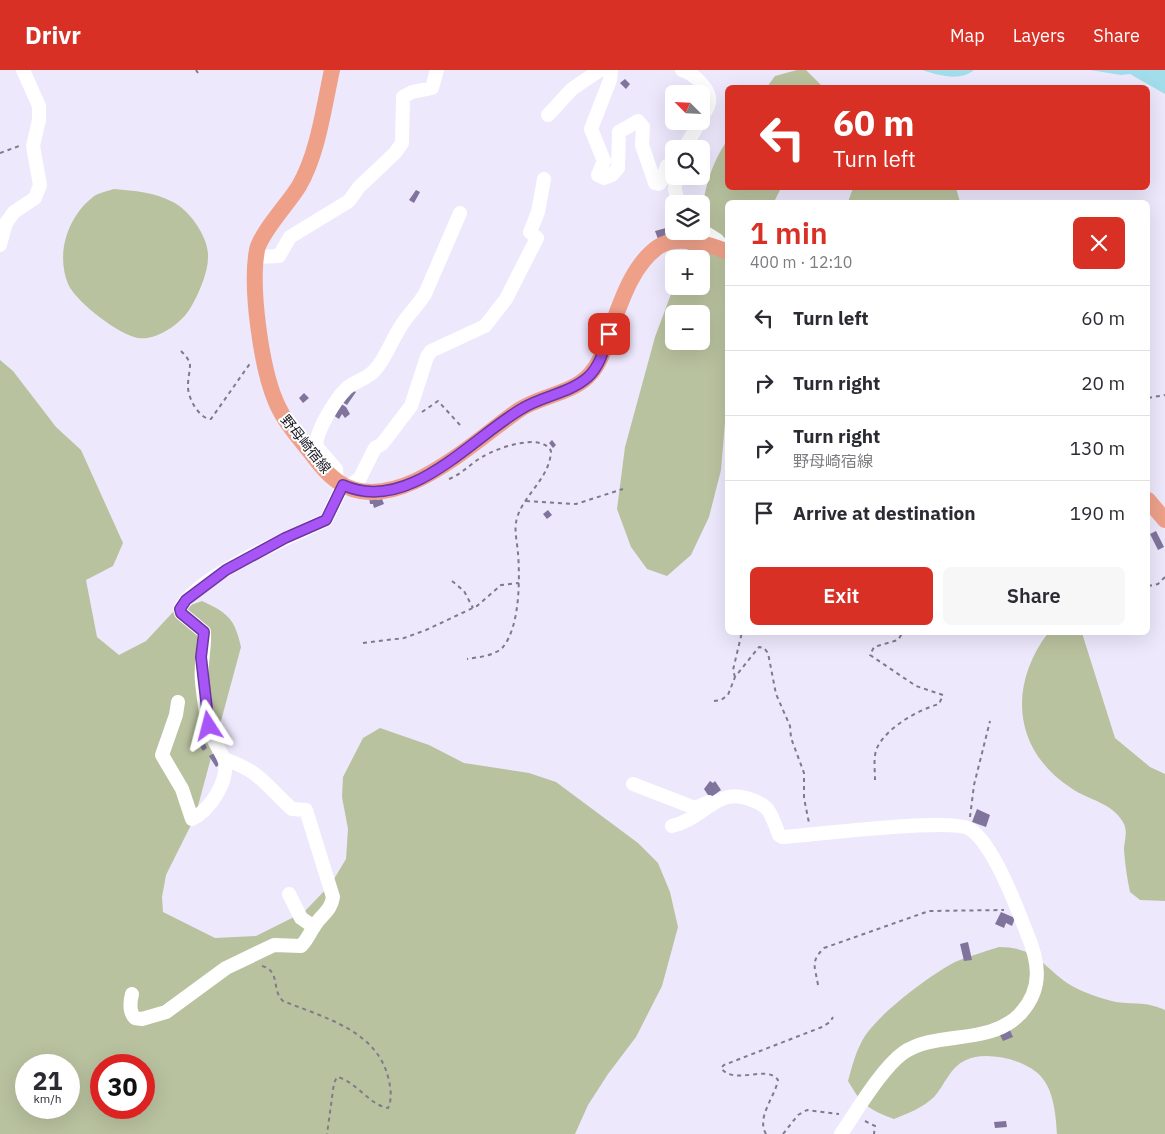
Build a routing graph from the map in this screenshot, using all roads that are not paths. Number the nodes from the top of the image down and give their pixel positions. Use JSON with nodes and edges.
{"nodes":[{"id":1,"x":23,"y":70,"type":"edge"},
{"id":2,"x":332,"y":70,"type":"edge"},
{"id":3,"x":437,"y":70,"type":"edge"},
{"id":4,"x":600,"y":70,"type":"edge"},
{"id":5,"x":611,"y":70,"type":"edge"},
{"id":6,"x":682,"y":70,"type":"edge"},
{"id":7,"x":701,"y":85,"type":"edge"},
{"id":8,"x":548,"y":115,"type":"dead end"},
{"id":9,"x":665,"y":172,"type":"edge"},
{"id":10,"x":544,"y":179,"type":"dead end"},
{"id":11,"x":460,"y":213,"type":"dead end"},
{"id":12,"x":710,"y":236,"type":"edge"},
{"id":13,"x":0,"y":245,"type":"edge"},
{"id":14,"x":725,"y":250,"type":"edge"},
{"id":15,"x":725,"y":252,"type":"edge"},
{"id":16,"x":256,"y":257,"type":"junction"},
{"id":17,"x":343,"y":484,"type":"junction"},
{"id":18,"x":1150,"y":502,"type":"edge"},
{"id":19,"x":1165,"y":520,"type":"edge"},
{"id":20,"x":178,"y":702,"type":"dead end"},
{"id":21,"x":224,"y":759,"type":"junction"},
{"id":22,"x":633,"y":784,"type":"dead end"},
{"id":23,"x":728,"y":796,"type":"junction"},
{"id":24,"x":672,"y":826,"type":"dead end"},
{"id":25,"x":290,"y":894,"type":"dead end"},
{"id":26,"x":314,"y":927,"type":"junction"},
{"id":27,"x":132,"y":994,"type":"dead end"},
{"id":28,"x":841,"y":1134,"type":"edge"}],
"edges":[{"from":1,"to":13,"type":"street"},
{"from":2,"to":16,"type":"main road","name":"野母崎宿線"},
{"from":3,"to":16,"type":"street"},
{"from":4,"to":8,"type":"street"},
{"from":5,"to":9,"type":"street"},
{"from":6,"to":7,"type":"street"},
{"from":10,"to":17,"type":"street"},
{"from":11,"to":17,"type":"street"},
{"from":12,"to":14,"type":"street"},
{"from":15,"to":17,"type":"main road"},
{"from":16,"to":17,"type":"main road","name":"野母崎宿線"},
{"from":17,"to":21,"type":"street"},
{"from":18,"to":19,"type":"main road"},
{"from":20,"to":21,"type":"street"},
{"from":21,"to":26,"type":"street"},
{"from":22,"to":23,"type":"street"},
{"from":23,"to":24,"type":"street"},
{"from":23,"to":28,"type":"street"},
{"from":25,"to":26,"type":"street"},
{"from":26,"to":27,"type":"street"}]}
